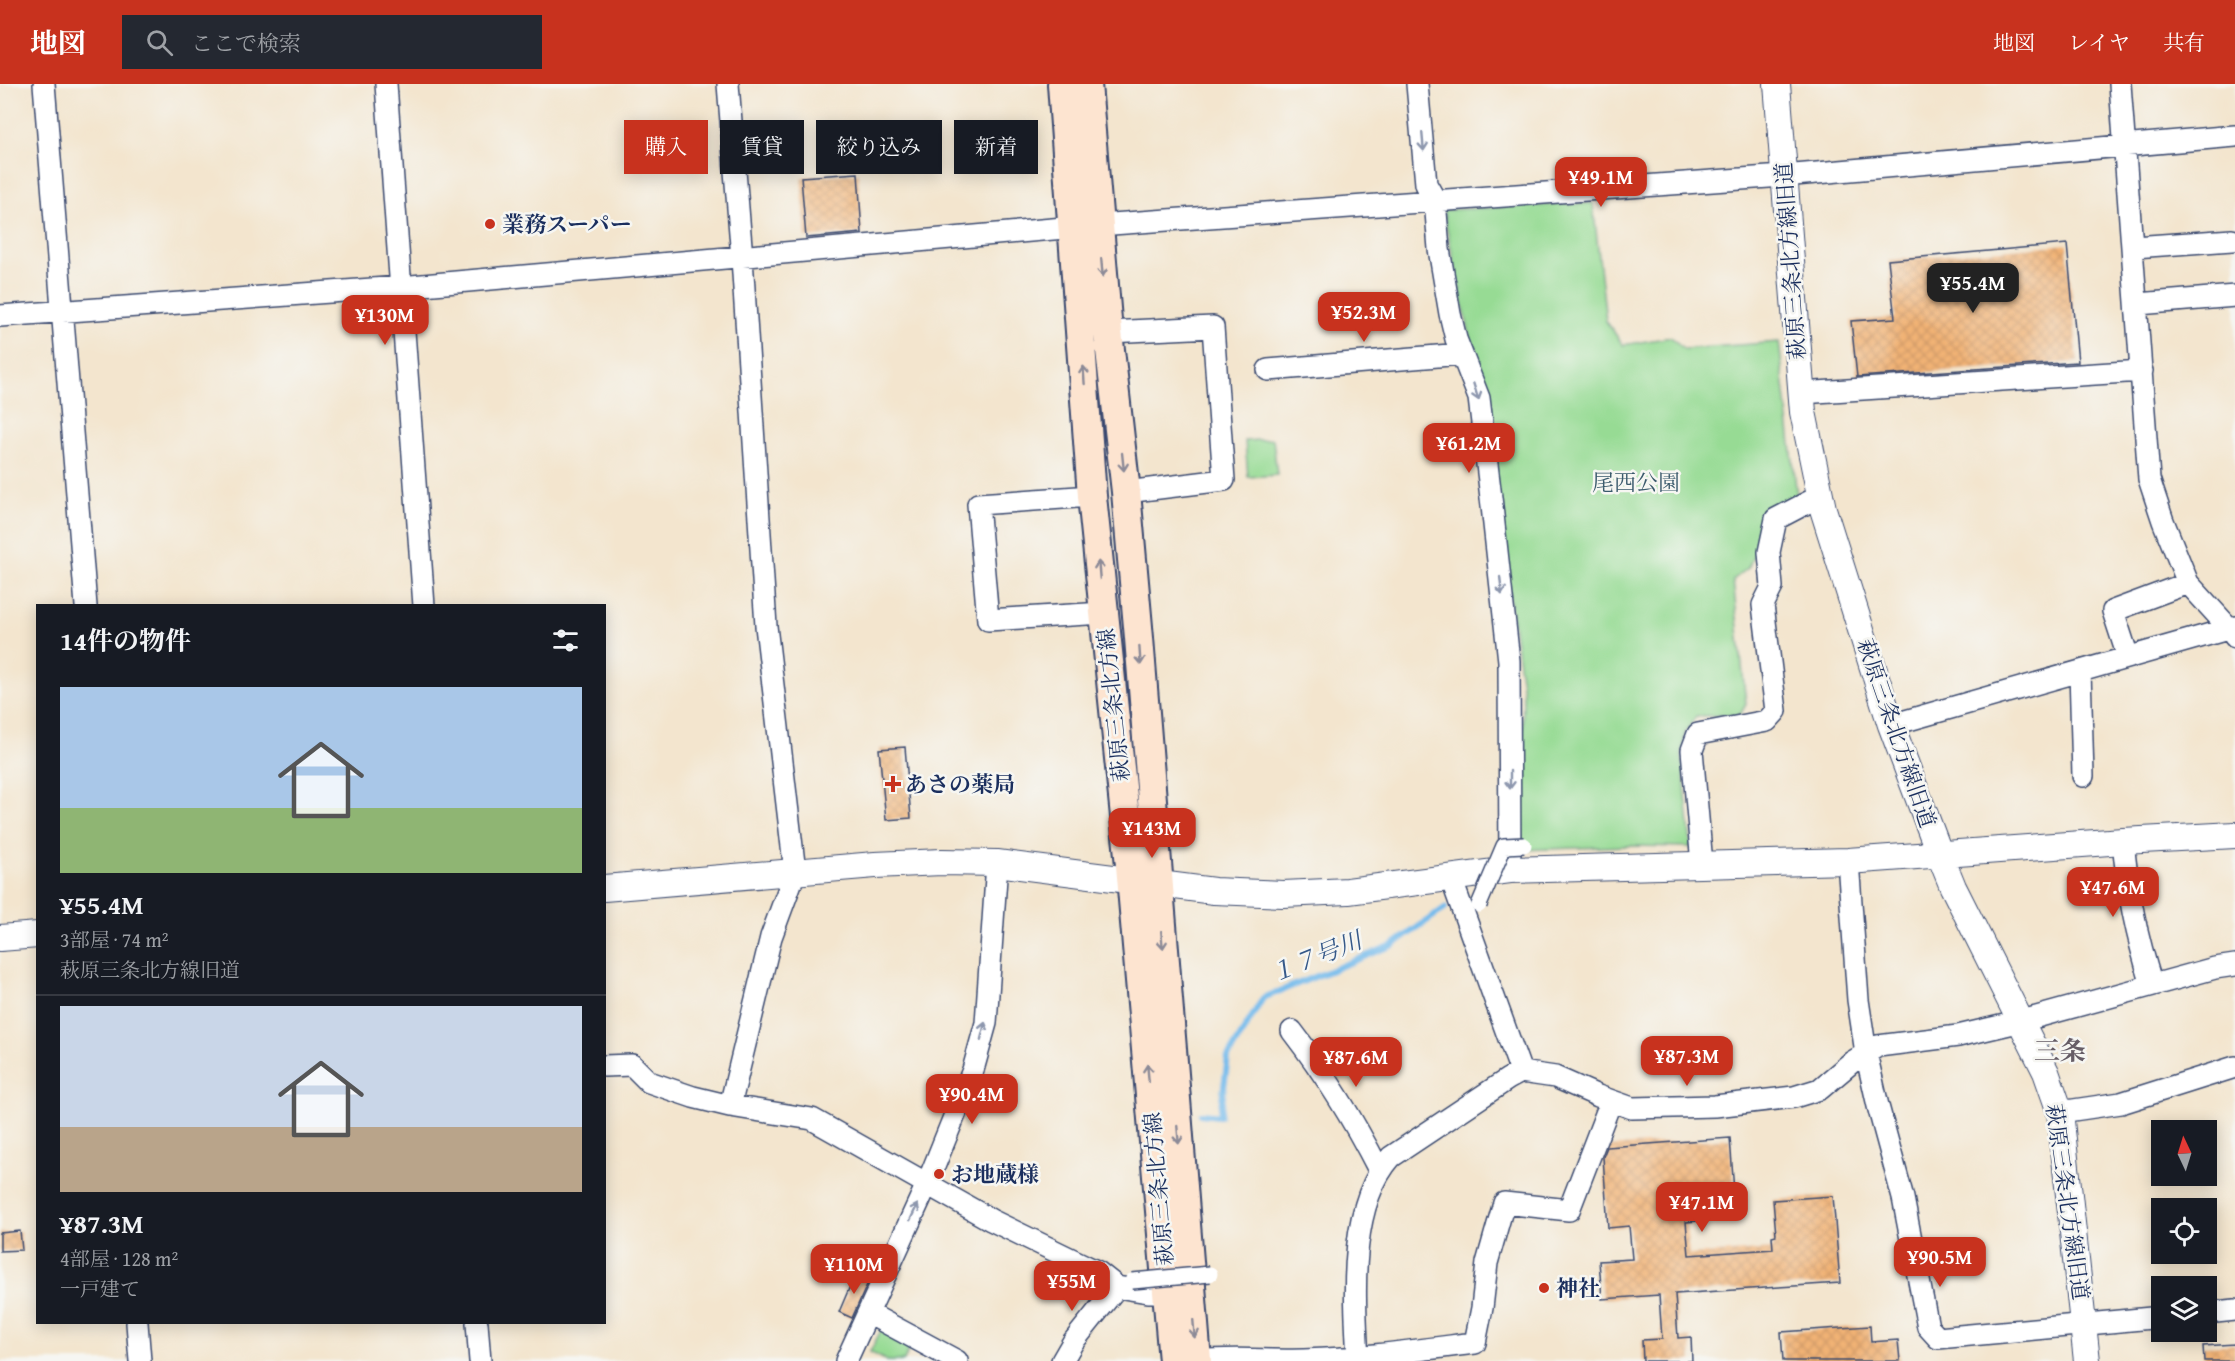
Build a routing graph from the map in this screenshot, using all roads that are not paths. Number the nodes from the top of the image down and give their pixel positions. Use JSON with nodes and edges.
{"nodes":[{"id":1,"x":44,"y":84,"type":"edge"},
{"id":2,"x":386,"y":84,"type":"edge"},
{"id":3,"x":728,"y":84,"type":"edge"},
{"id":4,"x":1062,"y":84,"type":"edge"},
{"id":5,"x":1087,"y":84,"type":"edge"},
{"id":6,"x":1417,"y":84,"type":"edge"},
{"id":7,"x":1777,"y":84,"type":"edge"},
{"id":8,"x":2120,"y":84,"type":"edge"},
{"id":9,"x":2235,"y":135,"type":"edge"},
{"id":10,"x":2124,"y":144,"type":"junction"},
{"id":11,"x":1783,"y":176,"type":"junction"},
{"id":12,"x":1435,"y":200,"type":"junction"},
{"id":13,"x":1086,"y":226,"type":"junction"},
{"id":14,"x":2232,"y":240,"type":"dead end"},
{"id":15,"x":2133,"y":247,"type":"junction"},
{"id":16,"x":742,"y":258,"type":"junction"},
{"id":17,"x":400,"y":287,"type":"junction"},
{"id":18,"x":2235,"y":296,"type":"edge"},
{"id":19,"x":2138,"y":304,"type":"junction"},
{"id":20,"x":63,"y":311,"type":"junction"},
{"id":21,"x":0,"y":316,"type":"edge"},
{"id":22,"x":1108,"y":332,"type":"junction"},
{"id":23,"x":1462,"y":354,"type":"junction"},
{"id":24,"x":1268,"y":370,"type":"dead end"},
{"id":25,"x":2142,"y":370,"type":"junction"},
{"id":26,"x":1801,"y":393,"type":"junction"},
{"id":27,"x":1126,"y":492,"type":"junction"},
{"id":28,"x":1092,"y":496,"type":"junction"},
{"id":29,"x":1820,"y":496,"type":"junction"},
{"id":30,"x":2188,"y":583,"type":"junction"},
{"id":31,"x":86,"y":604,"type":"edge"},
{"id":32,"x":424,"y":604,"type":"edge"},
{"id":33,"x":1104,"y":613,"type":"junction"},
{"id":34,"x":2233,"y":631,"type":"edge"},
{"id":35,"x":2128,"y":657,"type":"junction"},
{"id":36,"x":2080,"y":671,"type":"junction"},
{"id":37,"x":1891,"y":725,"type":"junction"},
{"id":38,"x":2083,"y":776,"type":"dead end"},
{"id":39,"x":2235,"y":835,"type":"edge"},
{"id":40,"x":2123,"y":841,"type":"junction"},
{"id":41,"x":1524,"y":845,"type":"dead end"},
{"id":42,"x":1940,"y":855,"type":"junction"},
{"id":43,"x":1848,"y":861,"type":"junction"},
{"id":44,"x":997,"y":863,"type":"junction"},
{"id":45,"x":1701,"y":864,"type":"junction"},
{"id":46,"x":1510,"y":870,"type":"junction"},
{"id":47,"x":795,"y":872,"type":"junction"},
{"id":48,"x":1451,"y":878,"type":"junction"},
{"id":49,"x":1144,"y":880,"type":"junction"},
{"id":50,"x":606,"y":888,"type":"edge"},
{"id":51,"x":1479,"y":905,"type":"dead end"},
{"id":52,"x":36,"y":935,"type":"edge"},
{"id":53,"x":0,"y":938,"type":"edge"},
{"id":54,"x":2235,"y":965,"type":"edge"},
{"id":55,"x":2152,"y":985,"type":"junction"},
{"id":56,"x":2022,"y":1021,"type":"junction"},
{"id":57,"x":1292,"y":1031,"type":"dead end"},
{"id":58,"x":1866,"y":1053,"type":"junction"},
{"id":59,"x":606,"y":1066,"type":"edge"},
{"id":60,"x":2235,"y":1067,"type":"edge"},
{"id":61,"x":1521,"y":1072,"type":"junction"},
{"id":62,"x":1611,"y":1101,"type":"junction"},
{"id":63,"x":730,"y":1106,"type":"junction"},
{"id":64,"x":2060,"y":1112,"type":"junction"},
{"id":65,"x":1379,"y":1170,"type":"junction"},
{"id":66,"x":927,"y":1184,"type":"junction"},
{"id":67,"x":1210,"y":1274,"type":"dead end"},
{"id":68,"x":1125,"y":1284,"type":"junction"},
{"id":69,"x":1167,"y":1292,"type":"junction"},
{"id":70,"x":2235,"y":1310,"type":"edge"},
{"id":71,"x":2217,"y":1312,"type":"edge"},
{"id":72,"x":868,"y":1313,"type":"junction"},
{"id":73,"x":2151,"y":1318,"type":"edge"},
{"id":74,"x":2084,"y":1323,"type":"junction"},
{"id":75,"x":137,"y":1324,"type":"edge"},
{"id":76,"x":477,"y":1324,"type":"edge"},
{"id":77,"x":1357,"y":1359,"type":"edge"},
{"id":78,"x":140,"y":1361,"type":"edge"},
{"id":79,"x":480,"y":1361,"type":"edge"},
{"id":80,"x":846,"y":1361,"type":"edge"},
{"id":81,"x":957,"y":1361,"type":"edge"},
{"id":82,"x":1062,"y":1361,"type":"edge"},
{"id":83,"x":1173,"y":1361,"type":"edge"},
{"id":84,"x":1197,"y":1361,"type":"edge"},
{"id":85,"x":2087,"y":1361,"type":"edge"}],
"edges":[{"from":1,"to":20,"type":"street"},
{"from":2,"to":17,"type":"street"},
{"from":3,"to":16,"type":"street"},
{"from":4,"to":13,"type":"main road","name":"萩原三条北方線"},
{"from":5,"to":13,"type":"main road","name":"萩原三条北方線"},
{"from":6,"to":12,"type":"street","one_way":true},
{"from":7,"to":11,"type":"street","name":"萩原三条北方線旧道"},
{"from":8,"to":10,"type":"street"},
{"from":9,"to":10,"type":"street"},
{"from":10,"to":11,"type":"street"},
{"from":10,"to":15,"type":"street"},
{"from":11,"to":12,"type":"street"},
{"from":11,"to":26,"type":"street","name":"萩原三条北方線旧道"},
{"from":12,"to":13,"type":"street"},
{"from":12,"to":23,"type":"street"},
{"from":13,"to":16,"type":"street"},
{"from":13,"to":22,"type":"main road","name":"萩原三条北方線","one_way":true},
{"from":28,"to":13,"type":"main road","name":"萩原三条北方線","one_way":true},
{"from":14,"to":15,"type":"street"},
{"from":15,"to":19,"type":"street"},
{"from":16,"to":17,"type":"street"},
{"from":16,"to":47,"type":"street"},
{"from":17,"to":20,"type":"street"},
{"from":17,"to":32,"type":"street"},
{"from":18,"to":19,"type":"street"},
{"from":19,"to":25,"type":"street"},
{"from":20,"to":21,"type":"street"},
{"from":20,"to":31,"type":"street"},
{"from":22,"to":27,"type":"main road","name":"萩原三条北方線","one_way":true},
{"from":22,"to":27,"type":"street"},
{"from":23,"to":24,"type":"street"},
{"from":23,"to":46,"type":"street","one_way":true},
{"from":25,"to":26,"type":"street"},
{"from":25,"to":30,"type":"street"},
{"from":26,"to":29,"type":"street","name":"萩原三条北方線旧道"},
{"from":27,"to":49,"type":"main road","name":"萩原三条北方線","one_way":true},
{"from":33,"to":28,"type":"main road","name":"萩原三条北方線","one_way":true},
{"from":28,"to":33,"type":"street"},
{"from":29,"to":37,"type":"street","name":"萩原三条北方線旧道"},
{"from":29,"to":45,"type":"street"},
{"from":30,"to":34,"type":"street"},
{"from":30,"to":35,"type":"street"},
{"from":33,"to":49,"type":"main road","name":"萩原三条北方線"},
{"from":34,"to":35,"type":"street"},
{"from":35,"to":36,"type":"street"},
{"from":36,"to":37,"type":"street"},
{"from":36,"to":38,"type":"street"},
{"from":37,"to":42,"type":"street","name":"萩原三条北方線旧道"},
{"from":39,"to":40,"type":"street"},
{"from":40,"to":42,"type":"street"},
{"from":40,"to":55,"type":"street"},
{"from":41,"to":51,"type":"street","bridge":true},
{"from":42,"to":43,"type":"street"},
{"from":42,"to":56,"type":"street","name":"萩原三条北方線旧道"},
{"from":43,"to":45,"type":"street"},
{"from":43,"to":58,"type":"street"},
{"from":44,"to":47,"type":"street"},
{"from":44,"to":49,"type":"street"},
{"from":66,"to":44,"type":"street","one_way":true},
{"from":45,"to":46,"type":"street"},
{"from":46,"to":48,"type":"street"},
{"from":47,"to":50,"type":"street"},
{"from":47,"to":63,"type":"street"},
{"from":48,"to":49,"type":"street"},
{"from":48,"to":61,"type":"street"},
{"from":69,"to":49,"type":"main road","name":"萩原三条北方線","one_way":true},
{"from":49,"to":84,"type":"main road","name":"萩原三条北方線","one_way":true},
{"from":52,"to":53,"type":"street"},
{"from":54,"to":55,"type":"street"},
{"from":55,"to":56,"type":"street"},
{"from":56,"to":58,"type":"street"},
{"from":56,"to":64,"type":"street","name":"萩原三条北方線旧道"},
{"from":57,"to":65,"type":"street"},
{"from":58,"to":62,"type":"street"},
{"from":58,"to":74,"type":"street"},
{"from":59,"to":63,"type":"street"},
{"from":60,"to":64,"type":"street"},
{"from":61,"to":62,"type":"street"},
{"from":61,"to":65,"type":"street"},
{"from":62,"to":77,"type":"street"},
{"from":63,"to":66,"type":"street"},
{"from":64,"to":74,"type":"street","name":"萩原三条北方線旧道"},
{"from":65,"to":77,"type":"street"},
{"from":66,"to":68,"type":"street"},
{"from":72,"to":66,"type":"street","one_way":true},
{"from":67,"to":68,"type":"street","bridge":true},
{"from":68,"to":69,"type":"street"},
{"from":68,"to":82,"type":"street"},
{"from":69,"to":83,"type":"main road","name":"萩原三条北方線"},
{"from":70,"to":71,"type":"street"},
{"from":72,"to":80,"type":"street"},
{"from":72,"to":81,"type":"street"},
{"from":73,"to":74,"type":"street"},
{"from":74,"to":85,"type":"street","name":"萩原三条北方線旧道"},
{"from":75,"to":78,"type":"street"},
{"from":76,"to":79,"type":"street"},
{"from":77,"to":84,"type":"street"}]}
